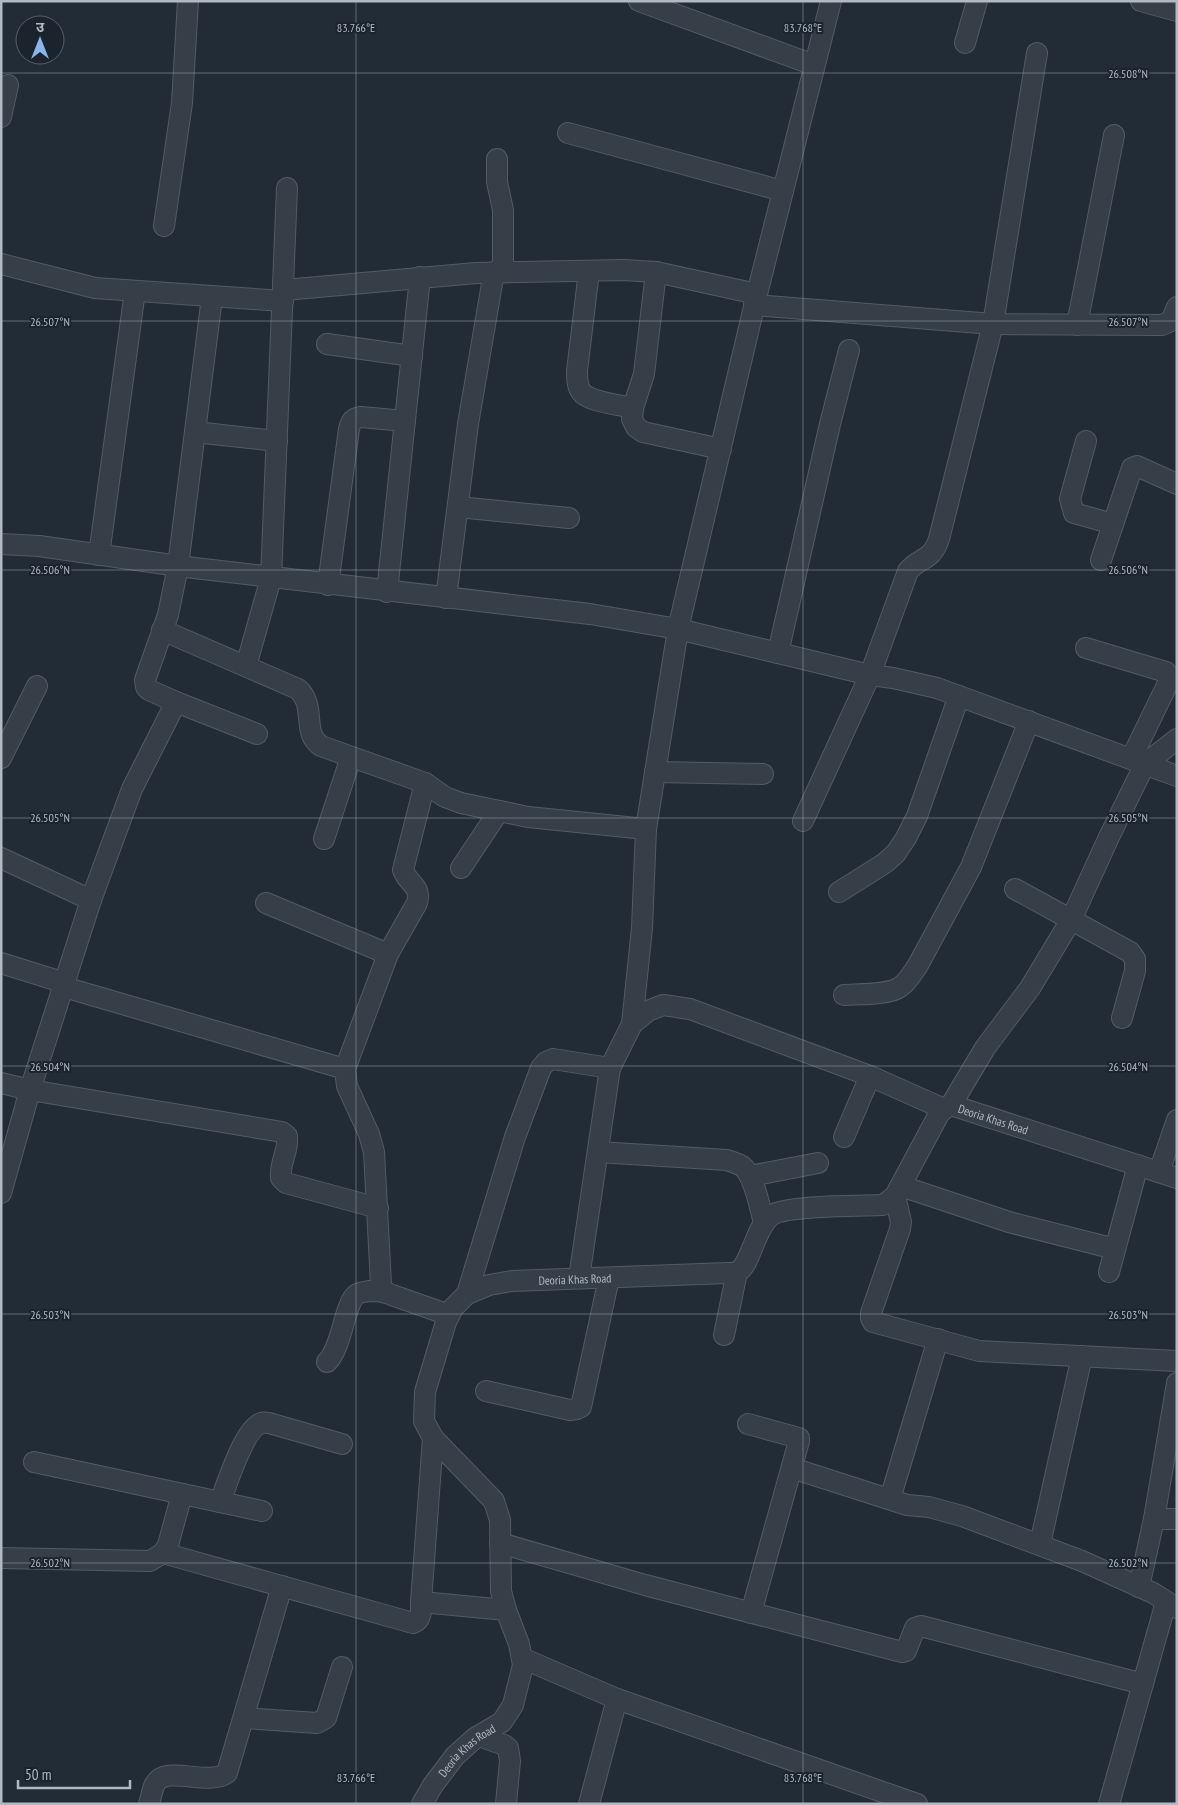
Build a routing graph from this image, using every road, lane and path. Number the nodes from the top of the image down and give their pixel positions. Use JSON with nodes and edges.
{"nodes":[{"id":1,"x":188,"y":1,"type":"edge"},
{"id":2,"x":639,"y":1,"type":"edge"},
{"id":3,"x":831,"y":1,"type":"edge"},
{"id":4,"x":977,"y":1,"type":"edge"},
{"id":5,"x":1143,"y":2,"type":"edge"},
{"id":6,"x":1177,"y":11,"type":"edge"},
{"id":7,"x":965,"y":43,"type":"dead end"},
{"id":8,"x":1037,"y":53,"type":"dead end"},
{"id":9,"x":814,"y":65,"type":"junction"},
{"id":10,"x":8,"y":85,"type":"dead end"},
{"id":11,"x":1,"y":117,"type":"edge"},
{"id":12,"x":568,"y":133,"type":"dead end"},
{"id":13,"x":1114,"y":134,"type":"dead end"},
{"id":14,"x":497,"y":159,"type":"dead end"},
{"id":15,"x":287,"y":188,"type":"dead end"},
{"id":16,"x":783,"y":191,"type":"junction"},
{"id":17,"x":164,"y":226,"type":"dead end"},
{"id":18,"x":1,"y":264,"type":"edge"},
{"id":19,"x":589,"y":270,"type":"junction"},
{"id":20,"x":499,"y":272,"type":"junction"},
{"id":21,"x":656,"y":272,"type":"junction"},
{"id":22,"x":420,"y":278,"type":"junction"},
{"id":23,"x":136,"y":291,"type":"junction"},
{"id":24,"x":284,"y":295,"type":"junction"},
{"id":25,"x":212,"y":297,"type":"junction"},
{"id":26,"x":756,"y":300,"type":"junction"},
{"id":27,"x":1177,"y":307,"type":"edge"},
{"id":28,"x":993,"y":324,"type":"junction"},
{"id":29,"x":1077,"y":325,"type":"junction"},
{"id":30,"x":327,"y":344,"type":"dead end"},
{"id":31,"x":849,"y":350,"type":"dead end"},
{"id":32,"x":412,"y":356,"type":"junction"},
{"id":33,"x":633,"y":408,"type":"junction"},
{"id":34,"x":405,"y":421,"type":"junction"},
{"id":35,"x":195,"y":432,"type":"junction"},
{"id":36,"x":277,"y":441,"type":"junction"},
{"id":37,"x":1086,"y":441,"type":"dead end"},
{"id":38,"x":721,"y":448,"type":"junction"},
{"id":39,"x":1177,"y":484,"type":"edge"},
{"id":40,"x":458,"y":507,"type":"junction"},
{"id":41,"x":569,"y":518,"type":"dead end"},
{"id":42,"x":1113,"y":524,"type":"junction"},
{"id":43,"x":1,"y":544,"type":"edge"},
{"id":44,"x":99,"y":554,"type":"junction"},
{"id":45,"x":1101,"y":560,"type":"dead end"},
{"id":46,"x":178,"y":566,"type":"junction"},
{"id":47,"x":271,"y":578,"type":"junction"},
{"id":48,"x":328,"y":585,"type":"junction"},
{"id":49,"x":387,"y":592,"type":"junction"},
{"id":50,"x":446,"y":598,"type":"junction"},
{"id":51,"x":162,"y":630,"type":"junction"},
{"id":52,"x":678,"y":630,"type":"junction"},
{"id":53,"x":1086,"y":648,"type":"dead end"},
{"id":54,"x":778,"y":653,"type":"junction"},
{"id":55,"x":246,"y":666,"type":"junction"},
{"id":56,"x":870,"y":675,"type":"junction"},
{"id":57,"x":37,"y":686,"type":"dead end"},
{"id":58,"x":959,"y":696,"type":"junction"},
{"id":59,"x":176,"y":702,"type":"junction"},
{"id":60,"x":1029,"y":721,"type":"junction"},
{"id":61,"x":257,"y":734,"type":"dead end"},
{"id":62,"x":1177,"y":740,"type":"edge"},
{"id":63,"x":351,"y":757,"type":"junction"},
{"id":64,"x":1,"y":758,"type":"edge"},
{"id":65,"x":1138,"y":761,"type":"junction"},
{"id":66,"x":655,"y":772,"type":"junction"},
{"id":67,"x":763,"y":774,"type":"dead end"},
{"id":68,"x":1177,"y":776,"type":"edge"},
{"id":69,"x":425,"y":783,"type":"junction"},
{"id":70,"x":499,"y":811,"type":"junction"},
{"id":71,"x":803,"y":821,"type":"dead end"},
{"id":72,"x":646,"y":829,"type":"junction"},
{"id":73,"x":324,"y":839,"type":"dead end"},
{"id":74,"x":1,"y":858,"type":"edge"},
{"id":75,"x":461,"y":868,"type":"dead end"},
{"id":76,"x":1015,"y":889,"type":"dead end"},
{"id":77,"x":839,"y":892,"type":"dead end"},
{"id":78,"x":92,"y":900,"type":"junction"},
{"id":79,"x":266,"y":903,"type":"dead end"},
{"id":80,"x":1072,"y":920,"type":"junction"},
{"id":81,"x":388,"y":954,"type":"junction"},
{"id":82,"x":1,"y":963,"type":"edge"},
{"id":83,"x":64,"y":985,"type":"junction"},
{"id":84,"x":844,"y":995,"type":"dead end"},
{"id":85,"x":1122,"y":1018,"type":"dead end"},
{"id":86,"x":632,"y":1024,"type":"junction"},
{"id":87,"x":610,"y":1068,"type":"junction"},
{"id":88,"x":345,"y":1069,"type":"junction"},
{"id":89,"x":870,"y":1076,"type":"junction"},
{"id":90,"x":1,"y":1084,"type":"edge"},
{"id":91,"x":30,"y":1090,"type":"junction"},
{"id":92,"x":947,"y":1107,"type":"junction"},
{"id":93,"x":1177,"y":1120,"type":"edge"},
{"id":94,"x":844,"y":1137,"type":"dead end"},
{"id":95,"x":598,"y":1152,"type":"junction"},
{"id":96,"x":818,"y":1163,"type":"dead end"},
{"id":97,"x":1138,"y":1165,"type":"junction"},
{"id":98,"x":1168,"y":1175,"type":"edge"},
{"id":99,"x":750,"y":1176,"type":"junction"},
{"id":100,"x":898,"y":1191,"type":"junction"},
{"id":101,"x":1,"y":1193,"type":"edge"},
{"id":102,"x":378,"y":1208,"type":"junction"},
{"id":103,"x":764,"y":1223,"type":"junction"},
{"id":104,"x":1115,"y":1249,"type":"junction"},
{"id":105,"x":737,"y":1272,"type":"junction"},
{"id":106,"x":1108,"y":1272,"type":"dead end"},
{"id":107,"x":580,"y":1278,"type":"junction"},
{"id":108,"x":609,"y":1278,"type":"junction"},
{"id":109,"x":383,"y":1290,"type":"junction"},
{"id":110,"x":467,"y":1294,"type":"junction"},
{"id":111,"x":449,"y":1315,"type":"junction"},
{"id":112,"x":724,"y":1335,"type":"dead end"},
{"id":113,"x":938,"y":1339,"type":"junction"},
{"id":114,"x":1082,"y":1356,"type":"junction"},
{"id":115,"x":1177,"y":1361,"type":"edge"},
{"id":116,"x":327,"y":1362,"type":"dead end"},
{"id":117,"x":1177,"y":1383,"type":"edge"},
{"id":118,"x":486,"y":1391,"type":"dead end"},
{"id":119,"x":748,"y":1424,"type":"dead end"},
{"id":120,"x":432,"y":1438,"type":"junction"},
{"id":121,"x":342,"y":1444,"type":"dead end"},
{"id":122,"x":34,"y":1462,"type":"dead end"},
{"id":123,"x":792,"y":1468,"type":"junction"},
{"id":124,"x":182,"y":1494,"type":"junction"},
{"id":125,"x":890,"y":1499,"type":"junction"},
{"id":126,"x":220,"y":1502,"type":"junction"},
{"id":127,"x":262,"y":1511,"type":"dead end"},
{"id":128,"x":1154,"y":1519,"type":"junction"},
{"id":129,"x":1177,"y":1520,"type":"edge"},
{"id":130,"x":500,"y":1543,"type":"junction"},
{"id":131,"x":1040,"y":1544,"type":"junction"},
{"id":132,"x":163,"y":1553,"type":"junction"},
{"id":133,"x":1,"y":1558,"type":"edge"},
{"id":134,"x":282,"y":1586,"type":"junction"},
{"id":135,"x":1139,"y":1587,"type":"junction"},
{"id":136,"x":421,"y":1602,"type":"junction"},
{"id":137,"x":1172,"y":1605,"type":"edge"},
{"id":138,"x":506,"y":1610,"type":"junction"},
{"id":139,"x":751,"y":1613,"type":"junction"},
{"id":140,"x":522,"y":1658,"type":"junction"},
{"id":141,"x":342,"y":1667,"type":"dead end"},
{"id":142,"x":1143,"y":1684,"type":"junction"},
{"id":143,"x":617,"y":1699,"type":"junction"},
{"id":144,"x":244,"y":1718,"type":"junction"},
{"id":145,"x":478,"y":1736,"type":"junction"},
{"id":146,"x":149,"y":1804,"type":"edge"},
{"id":147,"x":422,"y":1804,"type":"edge"},
{"id":148,"x":506,"y":1804,"type":"edge"},
{"id":149,"x":589,"y":1804,"type":"edge"},
{"id":150,"x":917,"y":1804,"type":"edge"},
{"id":151,"x":1109,"y":1804,"type":"edge"}],
"edges":[{"from":1,"to":17,"type":"street"},
{"from":2,"to":9,"type":"street"},
{"from":3,"to":9,"type":"street"},
{"from":4,"to":7,"type":"street"},
{"from":5,"to":6,"type":"street"},
{"from":8,"to":28,"type":"street"},
{"from":9,"to":16,"type":"street"},
{"from":10,"to":11,"type":"street"},
{"from":12,"to":16,"type":"street"},
{"from":13,"to":29,"type":"street"},
{"from":14,"to":20,"type":"street"},
{"from":15,"to":24,"type":"street"},
{"from":16,"to":26,"type":"street"},
{"from":18,"to":23,"type":"street"},
{"from":19,"to":20,"type":"street"},
{"from":19,"to":21,"type":"street"},
{"from":19,"to":33,"type":"street"},
{"from":20,"to":22,"type":"street"},
{"from":20,"to":40,"type":"street"},
{"from":21,"to":26,"type":"street"},
{"from":21,"to":33,"type":"street"},
{"from":22,"to":24,"type":"street"},
{"from":22,"to":32,"type":"street"},
{"from":23,"to":25,"type":"street"},
{"from":23,"to":44,"type":"street"},
{"from":24,"to":25,"type":"street"},
{"from":24,"to":36,"type":"street"},
{"from":25,"to":35,"type":"street"},
{"from":26,"to":28,"type":"street"},
{"from":26,"to":38,"type":"street"},
{"from":27,"to":29,"type":"street"},
{"from":28,"to":29,"type":"street"},
{"from":28,"to":56,"type":"street"},
{"from":30,"to":32,"type":"street"},
{"from":31,"to":54,"type":"street"},
{"from":32,"to":34,"type":"street"},
{"from":33,"to":38,"type":"street"},
{"from":34,"to":48,"type":"street"},
{"from":34,"to":49,"type":"street"},
{"from":35,"to":36,"type":"street"},
{"from":35,"to":46,"type":"street"},
{"from":36,"to":47,"type":"street"},
{"from":37,"to":42,"type":"street"},
{"from":38,"to":52,"type":"street"},
{"from":39,"to":42,"type":"street"},
{"from":40,"to":41,"type":"street"},
{"from":40,"to":50,"type":"street"},
{"from":42,"to":45,"type":"street"},
{"from":43,"to":44,"type":"street"},
{"from":44,"to":46,"type":"street"},
{"from":46,"to":47,"type":"street"},
{"from":46,"to":51,"type":"street"},
{"from":47,"to":48,"type":"street"},
{"from":47,"to":55,"type":"street"},
{"from":48,"to":49,"type":"street"},
{"from":49,"to":50,"type":"street"},
{"from":50,"to":52,"type":"street"},
{"from":51,"to":55,"type":"street"},
{"from":51,"to":59,"type":"street"},
{"from":52,"to":54,"type":"street"},
{"from":52,"to":66,"type":"street"},
{"from":53,"to":65,"type":"street"},
{"from":54,"to":56,"type":"street"},
{"from":55,"to":63,"type":"street"},
{"from":56,"to":58,"type":"street"},
{"from":56,"to":71,"type":"street"},
{"from":57,"to":64,"type":"street"},
{"from":58,"to":60,"type":"street"},
{"from":58,"to":77,"type":"street"},
{"from":59,"to":61,"type":"street"},
{"from":59,"to":78,"type":"street"},
{"from":60,"to":65,"type":"street"},
{"from":60,"to":84,"type":"street"},
{"from":62,"to":65,"type":"street"},
{"from":63,"to":69,"type":"street"},
{"from":63,"to":73,"type":"street"},
{"from":65,"to":68,"type":"street"},
{"from":65,"to":80,"type":"street"},
{"from":66,"to":67,"type":"street"},
{"from":66,"to":72,"type":"street"},
{"from":69,"to":70,"type":"street"},
{"from":69,"to":81,"type":"street"},
{"from":70,"to":72,"type":"street"},
{"from":70,"to":75,"type":"street"},
{"from":72,"to":86,"type":"street"},
{"from":74,"to":78,"type":"street"},
{"from":76,"to":80,"type":"street"},
{"from":78,"to":83,"type":"street"},
{"from":79,"to":81,"type":"street"},
{"from":80,"to":85,"type":"street"},
{"from":80,"to":92,"type":"street"},
{"from":81,"to":88,"type":"street"},
{"from":82,"to":83,"type":"street"},
{"from":83,"to":88,"type":"street"},
{"from":83,"to":91,"type":"street"},
{"from":86,"to":87,"type":"street"},
{"from":86,"to":89,"type":"street"},
{"from":87,"to":95,"type":"street"},
{"from":87,"to":110,"type":"street"},
{"from":88,"to":102,"type":"street"},
{"from":89,"to":92,"type":"street"},
{"from":89,"to":94,"type":"street"},
{"from":90,"to":91,"type":"street"},
{"from":91,"to":101,"type":"street"},
{"from":91,"to":102,"type":"street"},
{"from":92,"to":97,"type":"street","name":"Deoria Khas Road"},
{"from":92,"to":100,"type":"street","name":"Deoria Khas Road"},
{"from":93,"to":98,"type":"street"},
{"from":95,"to":99,"type":"street"},
{"from":95,"to":107,"type":"street"},
{"from":96,"to":99,"type":"street"},
{"from":97,"to":98,"type":"street","name":"Deoria Khas Road"},
{"from":97,"to":104,"type":"street"},
{"from":99,"to":103,"type":"street"},
{"from":100,"to":103,"type":"street"},
{"from":100,"to":104,"type":"street"},
{"from":100,"to":113,"type":"street"},
{"from":102,"to":109,"type":"street"},
{"from":103,"to":105,"type":"street"},
{"from":104,"to":106,"type":"street"},
{"from":105,"to":108,"type":"street","name":"Deoria Khas Road"},
{"from":105,"to":112,"type":"street"},
{"from":107,"to":108,"type":"street","name":"Deoria Khas Road"},
{"from":107,"to":110,"type":"street","name":"Deoria Khas Road"},
{"from":108,"to":118,"type":"street"},
{"from":109,"to":111,"type":"street"},
{"from":109,"to":116,"type":"street"},
{"from":110,"to":111,"type":"street","name":"Deoria Khas Road"},
{"from":111,"to":120,"type":"street","name":"Deoria Khas Road"},
{"from":113,"to":114,"type":"street"},
{"from":113,"to":125,"type":"street"},
{"from":114,"to":115,"type":"street"},
{"from":114,"to":131,"type":"street"},
{"from":117,"to":128,"type":"street"},
{"from":119,"to":123,"type":"street"},
{"from":120,"to":130,"type":"street","name":"Deoria Khas Road"},
{"from":120,"to":136,"type":"street"},
{"from":121,"to":126,"type":"street"},
{"from":122,"to":124,"type":"street"},
{"from":123,"to":125,"type":"street"},
{"from":123,"to":139,"type":"street"},
{"from":124,"to":126,"type":"street"},
{"from":124,"to":132,"type":"street"},
{"from":125,"to":131,"type":"street"},
{"from":126,"to":127,"type":"street"},
{"from":128,"to":129,"type":"street"},
{"from":128,"to":135,"type":"street"},
{"from":130,"to":138,"type":"street","name":"Deoria Khas Road"},
{"from":130,"to":139,"type":"street"},
{"from":131,"to":135,"type":"street"},
{"from":132,"to":133,"type":"street"},
{"from":132,"to":134,"type":"street"},
{"from":134,"to":136,"type":"street"},
{"from":134,"to":144,"type":"street"},
{"from":135,"to":137,"type":"street"},
{"from":136,"to":138,"type":"street"},
{"from":137,"to":142,"type":"street"},
{"from":138,"to":140,"type":"street","name":"Deoria Khas Road"},
{"from":139,"to":142,"type":"street"},
{"from":140,"to":143,"type":"street"},
{"from":140,"to":145,"type":"street","name":"Deoria Khas Road"},
{"from":141,"to":144,"type":"street"},
{"from":142,"to":151,"type":"street"},
{"from":143,"to":149,"type":"street"},
{"from":143,"to":150,"type":"street"},
{"from":144,"to":146,"type":"street"},
{"from":145,"to":147,"type":"street","name":"Deoria Khas Road"},
{"from":145,"to":148,"type":"street"}]}
